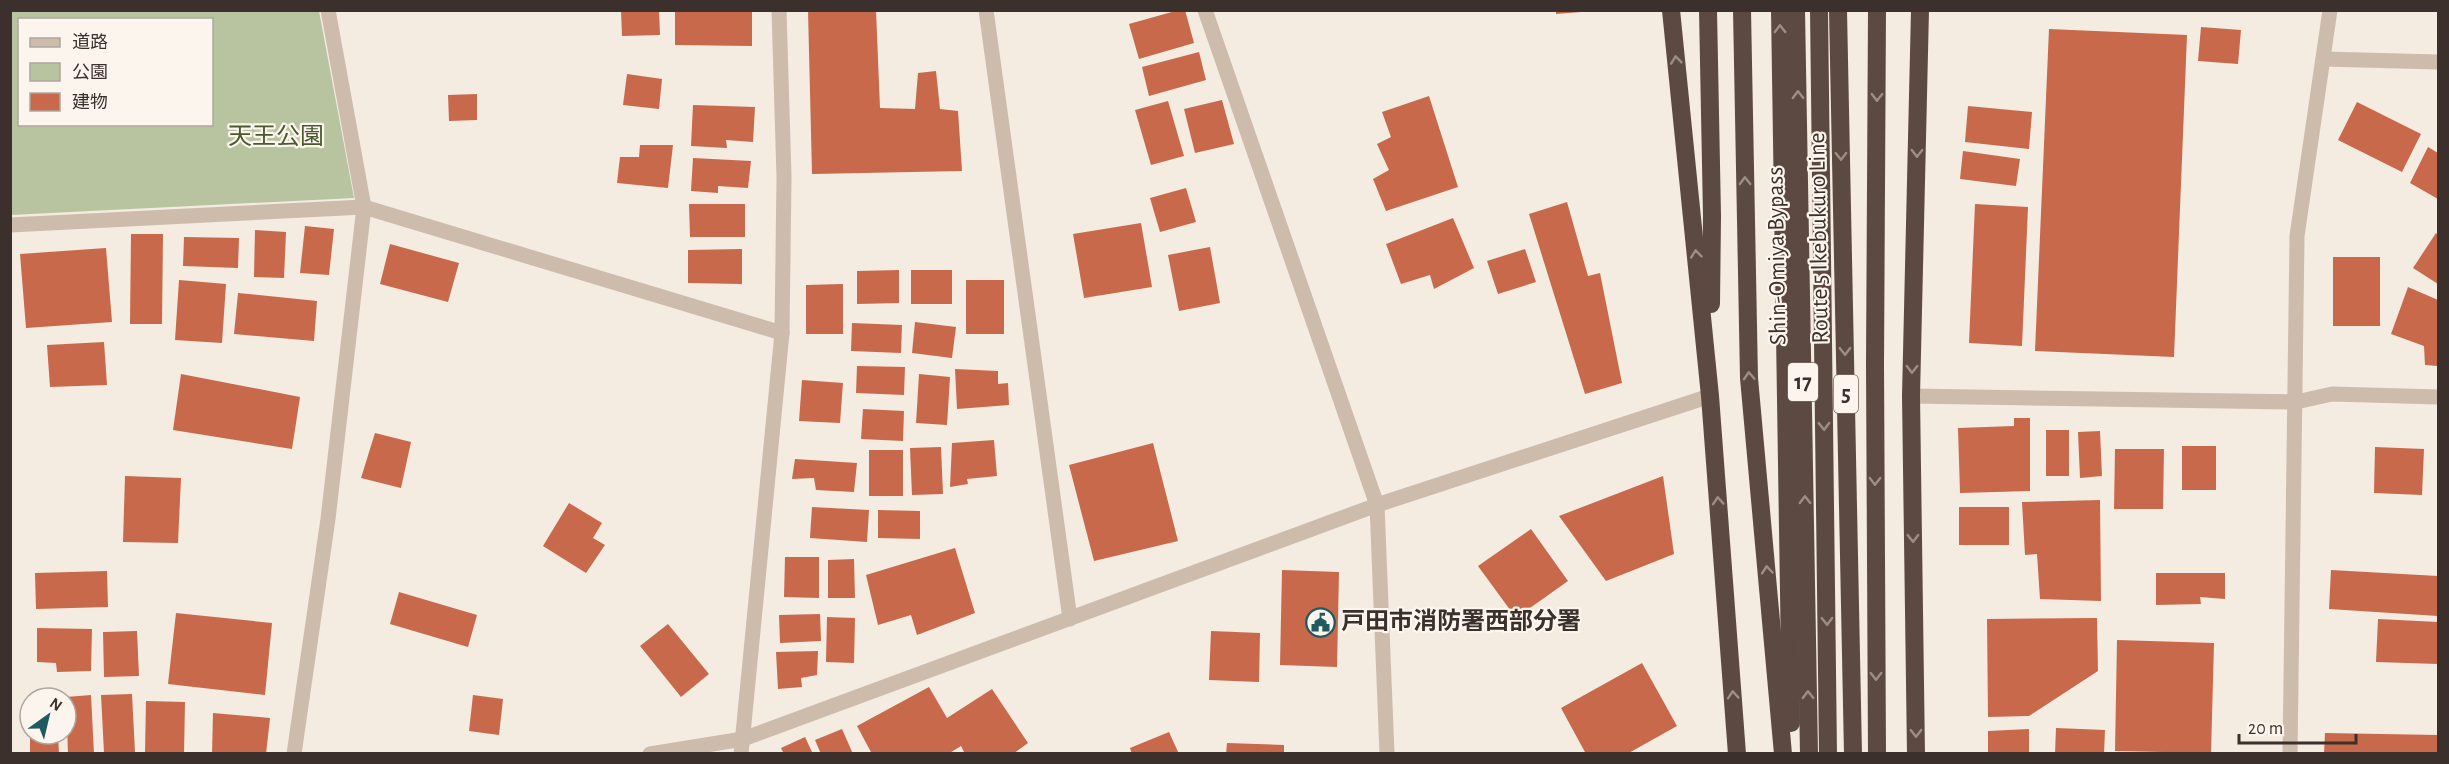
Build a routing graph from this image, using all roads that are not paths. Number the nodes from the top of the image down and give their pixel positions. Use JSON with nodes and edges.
{"nodes":[{"id":1,"x":328,"y":10,"type":"edge"},
{"id":2,"x":779,"y":10,"type":"edge"},
{"id":3,"x":986,"y":10,"type":"edge"},
{"id":4,"x":1205,"y":10,"type":"edge"},
{"id":5,"x":1671,"y":10,"type":"edge"},
{"id":6,"x":1708,"y":10,"type":"edge"},
{"id":7,"x":1742,"y":10,"type":"edge"},
{"id":8,"x":1780,"y":10,"type":"edge"},
{"id":9,"x":1796,"y":10,"type":"edge"},
{"id":10,"x":1819,"y":10,"type":"edge"},
{"id":11,"x":1838,"y":10,"type":"edge"},
{"id":12,"x":1877,"y":10,"type":"edge"},
{"id":13,"x":1920,"y":10,"type":"edge"},
{"id":14,"x":2330,"y":10,"type":"edge"},
{"id":15,"x":2323,"y":59,"type":"junction"},
{"id":16,"x":2439,"y":62,"type":"edge"},
{"id":17,"x":364,"y":207,"type":"junction"},
{"id":18,"x":10,"y":225,"type":"edge"},
{"id":19,"x":782,"y":333,"type":"junction"},
{"id":20,"x":1710,"y":396,"type":"junction"},
{"id":21,"x":1911,"y":396,"type":"junction"},
{"id":22,"x":2439,"y":397,"type":"edge"},
{"id":23,"x":2296,"y":402,"type":"junction"},
{"id":24,"x":1377,"y":505,"type":"junction"},
{"id":25,"x":1070,"y":619,"type":"junction"},
{"id":26,"x":742,"y":746,"type":"edge"},
{"id":27,"x":294,"y":753,"type":"edge"},
{"id":28,"x":650,"y":753,"type":"edge"},
{"id":29,"x":1387,"y":753,"type":"edge"},
{"id":30,"x":1737,"y":753,"type":"edge"},
{"id":31,"x":1783,"y":753,"type":"edge"},
{"id":32,"x":1792,"y":753,"type":"edge"},
{"id":33,"x":1809,"y":753,"type":"edge"},
{"id":34,"x":1828,"y":753,"type":"edge"},
{"id":35,"x":1853,"y":753,"type":"edge"},
{"id":36,"x":1877,"y":753,"type":"edge"},
{"id":37,"x":1916,"y":753,"type":"edge"},
{"id":38,"x":2290,"y":753,"type":"edge"}],
"edges":[{"from":1,"to":17,"type":"street"},
{"from":2,"to":19,"type":"street"},
{"from":3,"to":25,"type":"street"},
{"from":4,"to":24,"type":"street"},
{"from":20,"to":5,"type":"highway","one_way":true},
{"from":6,"to":20,"type":"highway"},
{"from":31,"to":7,"type":"highway","one_way":true},
{"from":32,"to":8,"type":"highway","name":"Route 5 Ikebukuro Line","one_way":true},
{"from":33,"to":9,"type":"highway","name":"Shin-Omiya Bypass","number":"17","one_way":true},
{"from":10,"to":34,"type":"highway","name":"Shin-Omiya Bypass","number":"17","one_way":true},
{"from":11,"to":35,"type":"highway","name":"Route 5 Ikebukuro Line","number":"5","one_way":true},
{"from":12,"to":36,"type":"highway","one_way":true},
{"from":13,"to":21,"type":"highway","one_way":true},
{"from":14,"to":15,"type":"street"},
{"from":15,"to":16,"type":"street"},
{"from":15,"to":23,"type":"street"},
{"from":17,"to":18,"type":"street"},
{"from":17,"to":19,"type":"street"},
{"from":17,"to":27,"type":"street"},
{"from":19,"to":26,"type":"street"},
{"from":20,"to":24,"type":"street"},
{"from":30,"to":20,"type":"highway","one_way":true},
{"from":21,"to":23,"type":"street"},
{"from":21,"to":37,"type":"highway","one_way":true},
{"from":22,"to":23,"type":"street"},
{"from":23,"to":38,"type":"street"},
{"from":24,"to":25,"type":"street"},
{"from":24,"to":29,"type":"street"},
{"from":25,"to":26,"type":"street"},
{"from":26,"to":28,"type":"street"}]}
